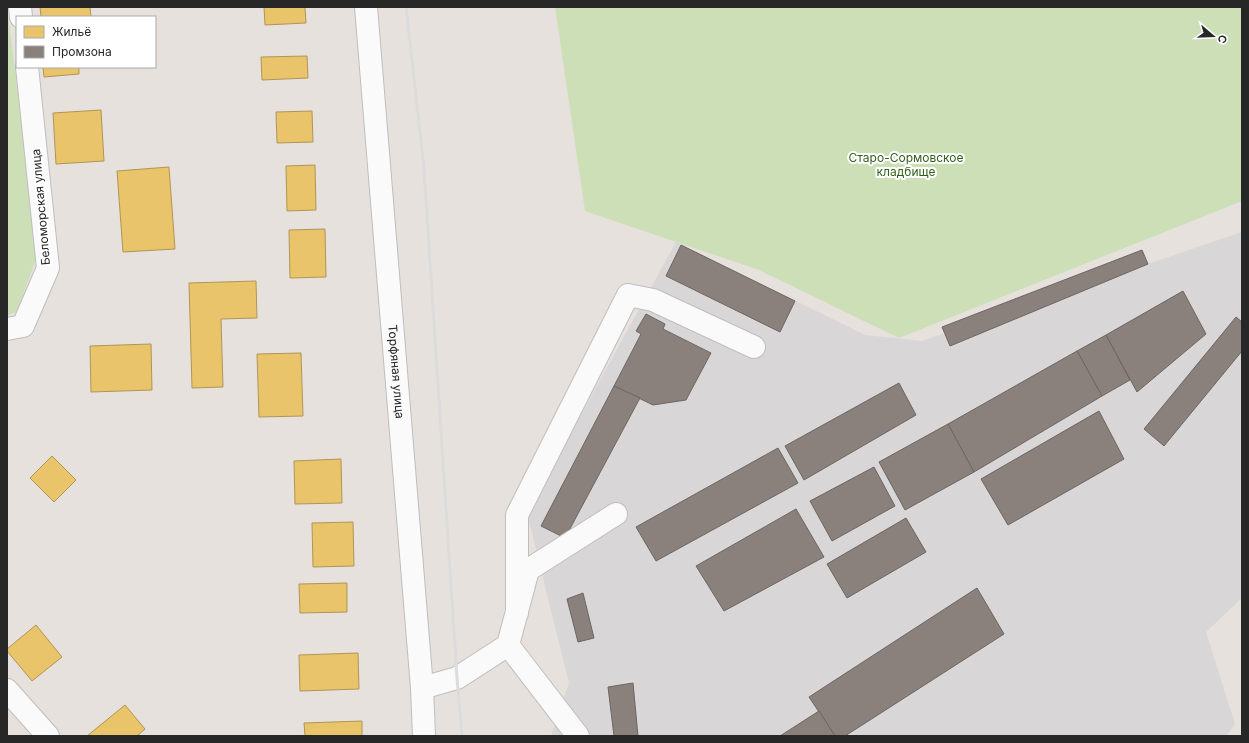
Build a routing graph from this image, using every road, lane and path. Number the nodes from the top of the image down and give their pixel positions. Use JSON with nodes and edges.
{"nodes":[{"id":1,"x":366,"y":7,"type":"edge"},
{"id":2,"x":27,"y":68,"type":"edge"},
{"id":3,"x":7,"y":329,"type":"edge"},
{"id":4,"x":754,"y":347,"type":"dead end"},
{"id":5,"x":616,"y":514,"type":"dead end"},
{"id":6,"x":516,"y":613,"type":"junction"},
{"id":7,"x":508,"y":645,"type":"junction"},
{"id":8,"x":422,"y":688,"type":"junction"},
{"id":9,"x":7,"y":690,"type":"edge"},
{"id":10,"x":48,"y":736,"type":"edge"},
{"id":11,"x":424,"y":736,"type":"edge"},
{"id":12,"x":578,"y":736,"type":"edge"}],
"edges":[{"from":1,"to":8,"type":"street","name":"Торфяная улица"},
{"from":2,"to":3,"type":"street","name":"Беломорская улица"},
{"from":4,"to":6,"type":"street"},
{"from":5,"to":6,"type":"street"},
{"from":6,"to":7,"type":"street"},
{"from":7,"to":8,"type":"street"},
{"from":7,"to":12,"type":"street"},
{"from":8,"to":11,"type":"street","name":"Торфяная улица"},
{"from":9,"to":10,"type":"street"}]}
